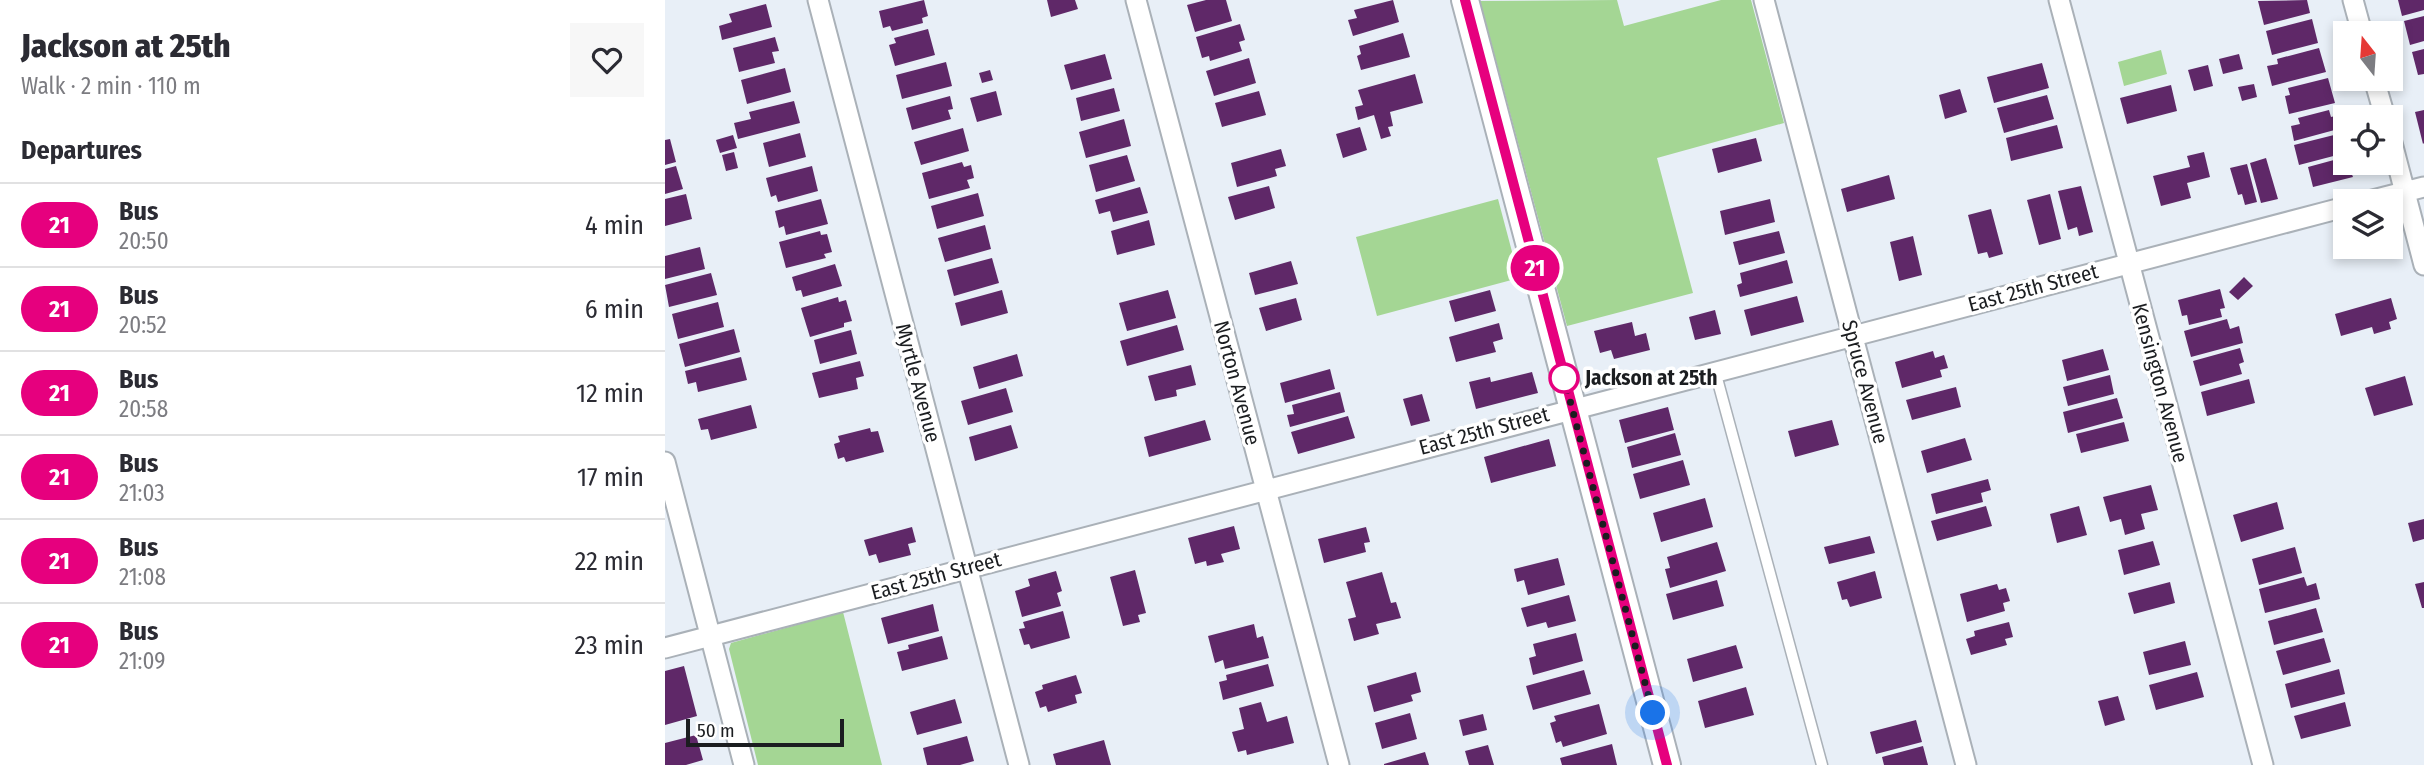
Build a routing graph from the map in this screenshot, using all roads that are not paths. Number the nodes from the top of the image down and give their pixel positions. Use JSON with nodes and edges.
{"nodes":[{"id":1,"x":818,"y":0,"type":"edge"},
{"id":2,"x":1136,"y":0,"type":"edge"},
{"id":3,"x":1465,"y":0,"type":"edge"},
{"id":4,"x":1764,"y":0,"type":"edge"},
{"id":5,"x":2059,"y":0,"type":"edge"},
{"id":6,"x":2353,"y":0,"type":"edge"},
{"id":7,"x":2359,"y":21,"type":"edge"},
{"id":8,"x":2403,"y":166,"type":"edge"},
{"id":9,"x":2414,"y":190,"type":"edge"},
{"id":10,"x":2333,"y":210,"type":"edge"},
{"id":11,"x":2128,"y":263,"type":"junction"},
{"id":12,"x":2424,"y":265,"type":"edge"},
{"id":13,"x":1853,"y":335,"type":"junction"},
{"id":14,"x":1714,"y":371,"type":"junction"},
{"id":15,"x":1572,"y":408,"type":"junction"},
{"id":16,"x":665,"y":462,"type":"edge"},
{"id":17,"x":1265,"y":489,"type":"junction"},
{"id":18,"x":966,"y":567,"type":"junction"},
{"id":19,"x":711,"y":635,"type":"junction"},
{"id":20,"x":665,"y":648,"type":"edge"},
{"id":21,"x":744,"y":765,"type":"edge"},
{"id":22,"x":1019,"y":765,"type":"edge"},
{"id":23,"x":1339,"y":765,"type":"edge"},
{"id":24,"x":1667,"y":765,"type":"edge"},
{"id":25,"x":1822,"y":765,"type":"edge"},
{"id":26,"x":1966,"y":765,"type":"edge"},
{"id":27,"x":2263,"y":765,"type":"edge"}],
"edges":[{"from":1,"to":18,"type":"street","name":"Myrtle Avenue"},
{"from":2,"to":17,"type":"street","name":"Norton Avenue"},
{"from":3,"to":15,"type":"street"},
{"from":4,"to":13,"type":"street","name":"Spruce Avenue"},
{"from":5,"to":11,"type":"street","name":"Kensington Avenue"},
{"from":6,"to":7,"type":"street"},
{"from":8,"to":9,"type":"street"},
{"from":9,"to":12,"type":"street"},
{"from":10,"to":11,"type":"street","name":"East 25th Street"},
{"from":11,"to":13,"type":"street","name":"East 25th Street"},
{"from":11,"to":27,"type":"street","name":"Kensington Avenue"},
{"from":13,"to":14,"type":"street","name":"East 25th Street"},
{"from":13,"to":26,"type":"street","name":"Spruce Avenue"},
{"from":14,"to":15,"type":"street","name":"East 25th Street"},
{"from":14,"to":25,"type":"lane"},
{"from":15,"to":17,"type":"street","name":"East 25th Street"},
{"from":15,"to":24,"type":"street"},
{"from":16,"to":19,"type":"street"},
{"from":17,"to":18,"type":"street","name":"East 25th Street"},
{"from":17,"to":23,"type":"street","name":"Norton Avenue"},
{"from":18,"to":19,"type":"street","name":"East 25th Street"},
{"from":18,"to":22,"type":"street","name":"Myrtle Avenue"},
{"from":19,"to":20,"type":"street","name":"East 25th Street"},
{"from":19,"to":21,"type":"street"}]}
